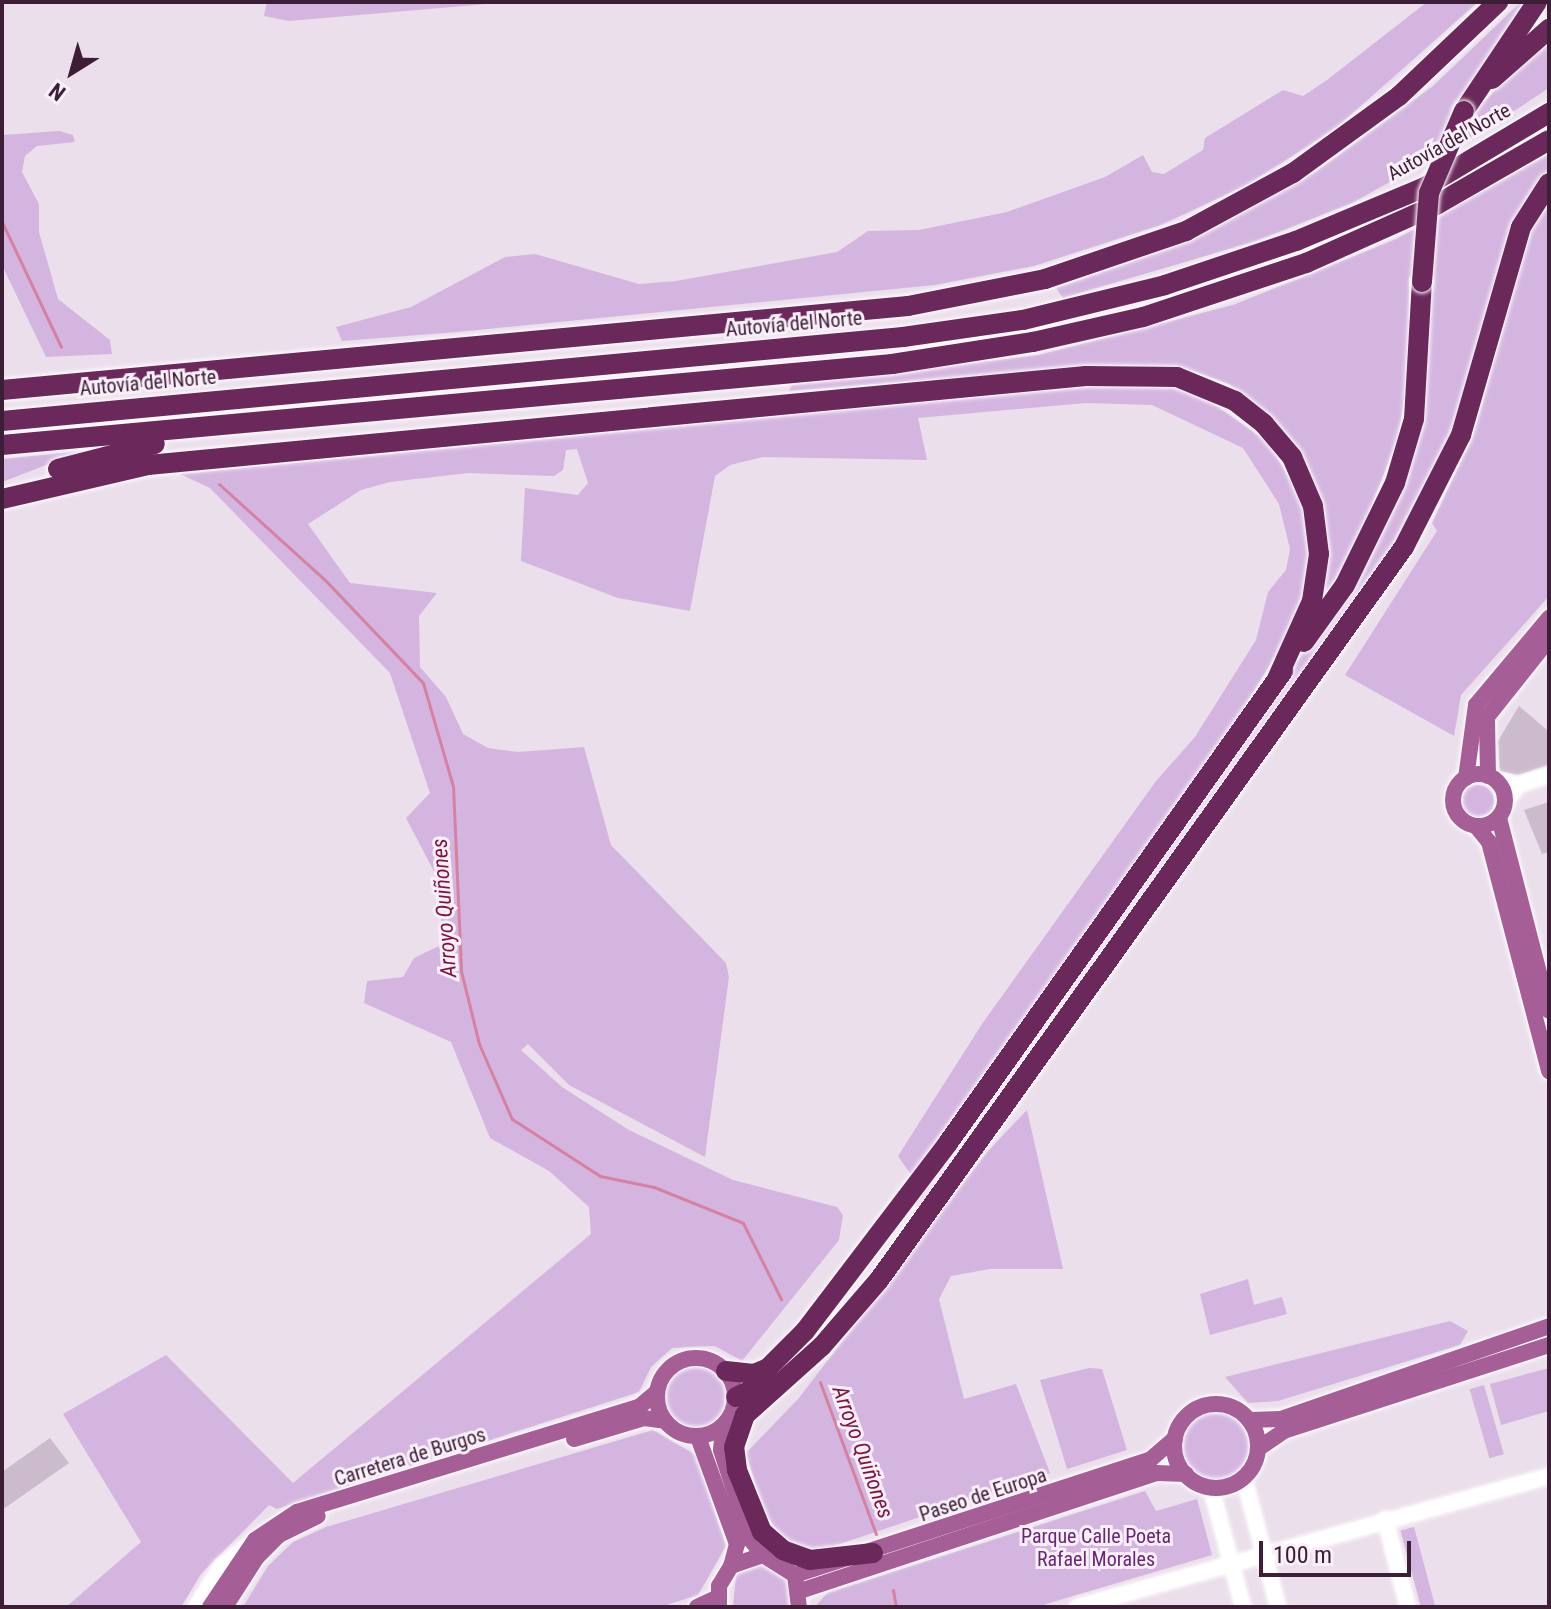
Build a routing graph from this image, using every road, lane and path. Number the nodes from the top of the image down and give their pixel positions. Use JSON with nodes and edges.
{"nodes":[{"id":1,"x":1498,"y":2,"type":"edge"},
{"id":2,"x":1537,"y":2,"type":"edge"},
{"id":3,"x":1549,"y":29,"type":"edge"},
{"id":4,"x":1464,"y":111,"type":"junction"},
{"id":5,"x":1549,"y":113,"type":"edge"},
{"id":6,"x":1549,"y":140,"type":"edge"},
{"id":7,"x":1549,"y":183,"type":"edge"},
{"id":8,"x":2,"y":390,"type":"edge"},
{"id":9,"x":348,"y":415,"type":"junction"},
{"id":10,"x":2,"y":421,"type":"edge"},
{"id":11,"x":2,"y":445,"type":"edge"},
{"id":12,"x":2,"y":489,"type":"edge"},
{"id":13,"x":2,"y":499,"type":"edge"},
{"id":14,"x":1549,"y":618,"type":"edge"},
{"id":15,"x":1549,"y":639,"type":"edge"},
{"id":16,"x":1276,"y":681,"type":"junction"},
{"id":17,"x":1549,"y":775,"type":"edge"},
{"id":18,"x":1466,"y":778,"type":"junction"},
{"id":19,"x":1492,"y":778,"type":"junction"},
{"id":20,"x":1518,"y":785,"type":"junction"},
{"id":21,"x":1502,"y":811,"type":"junction"},
{"id":22,"x":1476,"y":826,"type":"junction"},
{"id":23,"x":1549,"y":1011,"type":"edge"},
{"id":24,"x":1549,"y":1071,"type":"edge"},
{"id":25,"x":1549,"y":1326,"type":"edge"},
{"id":26,"x":1549,"y":1345,"type":"edge"},
{"id":27,"x":795,"y":1369,"type":"junction"},
{"id":28,"x":726,"y":1371,"type":"junction"},
{"id":29,"x":657,"y":1392,"type":"junction"},
{"id":30,"x":736,"y":1397,"type":"junction"},
{"id":31,"x":1250,"y":1420,"type":"junction"},
{"id":32,"x":665,"y":1421,"type":"junction"},
{"id":33,"x":723,"y":1427,"type":"junction"},
{"id":34,"x":698,"y":1437,"type":"junction"},
{"id":35,"x":1175,"y":1438,"type":"junction"},
{"id":36,"x":1259,"y":1448,"type":"junction"},
{"id":37,"x":1186,"y":1474,"type":"junction"},
{"id":38,"x":1549,"y":1476,"type":"edge"},
{"id":39,"x":1244,"y":1478,"type":"junction"},
{"id":40,"x":1211,"y":1488,"type":"junction"},
{"id":41,"x":1385,"y":1519,"type":"junction"},
{"id":42,"x":255,"y":1540,"type":"junction"},
{"id":43,"x":873,"y":1553,"type":"junction"},
{"id":44,"x":1264,"y":1554,"type":"junction"},
{"id":45,"x":763,"y":1555,"type":"junction"},
{"id":46,"x":1231,"y":1564,"type":"junction"},
{"id":47,"x":731,"y":1566,"type":"junction"},
{"id":48,"x":798,"y":1591,"type":"edge"},
{"id":49,"x":718,"y":1602,"type":"edge"},
{"id":50,"x":1109,"y":1602,"type":"edge"},
{"id":51,"x":196,"y":1607,"type":"edge"},
{"id":52,"x":210,"y":1607,"type":"edge"},
{"id":53,"x":225,"y":1607,"type":"edge"},
{"id":54,"x":697,"y":1607,"type":"edge"},
{"id":55,"x":1077,"y":1607,"type":"edge"},
{"id":56,"x":1243,"y":1607,"type":"edge"},
{"id":57,"x":1278,"y":1607,"type":"edge"},
{"id":58,"x":1408,"y":1607,"type":"edge"}],
"edges":[{"from":1,"to":8,"type":"highway"},
{"from":2,"to":4,"type":"highway"},
{"from":3,"to":4,"type":"highway"},
{"from":4,"to":16,"type":"highway","bridge":true},
{"from":5,"to":10,"type":"highway","name":"Autovía del Norte"},
{"from":6,"to":9,"type":"highway"},
{"from":7,"to":27,"type":"highway"},
{"from":9,"to":11,"type":"highway"},
{"from":9,"to":12,"type":"highway"},
{"from":13,"to":16,"type":"highway"},
{"from":14,"to":18,"type":"main road"},
{"from":15,"to":19,"type":"main road"},
{"from":16,"to":28,"type":"highway"},
{"from":17,"to":20,"type":"street"},
{"from":18,"to":19,"type":"main road"},
{"from":18,"to":22,"type":"main road"},
{"from":19,"to":20,"type":"street"},
{"from":19,"to":21,"type":"main road"},
{"from":20,"to":21,"type":"street"},
{"from":21,"to":22,"type":"main road"},
{"from":21,"to":23,"type":"main road"},
{"from":22,"to":24,"type":"main road"},
{"from":25,"to":31,"type":"main road"},
{"from":26,"to":36,"type":"main road"},
{"from":27,"to":30,"type":"highway"},
{"from":27,"to":43,"type":"highway"},
{"from":28,"to":29,"type":"main road"},
{"from":28,"to":30,"type":"main road"},
{"from":29,"to":32,"type":"main road"},
{"from":29,"to":42,"type":"main road","name":"Carretera de Burgos"},
{"from":30,"to":33,"type":"main road"},
{"from":31,"to":35,"type":"main road"},
{"from":31,"to":36,"type":"main road"},
{"from":32,"to":34,"type":"main road"},
{"from":32,"to":53,"type":"main road","name":"Carretera de Burgos"},
{"from":33,"to":34,"type":"main road"},
{"from":33,"to":45,"type":"main road"},
{"from":34,"to":47,"type":"main road"},
{"from":35,"to":37,"type":"main road"},
{"from":35,"to":43,"type":"main road","name":"Paseo de Europa"},
{"from":36,"to":39,"type":"main road"},
{"from":37,"to":40,"type":"main road"},
{"from":37,"to":48,"type":"main road","name":"Paseo de Europa"},
{"from":38,"to":41,"type":"street"},
{"from":39,"to":40,"type":"main road"},
{"from":39,"to":44,"type":"street"},
{"from":40,"to":46,"type":"street"},
{"from":41,"to":44,"type":"street"},
{"from":41,"to":58,"type":"street"},
{"from":42,"to":51,"type":"street"},
{"from":42,"to":52,"type":"main road","name":"Carretera de Burgos"},
{"from":43,"to":48,"type":"main road","name":"Paseo de Europa"},
{"from":44,"to":46,"type":"street"},
{"from":44,"to":57,"type":"street"},
{"from":45,"to":47,"type":"main road"},
{"from":45,"to":48,"type":"main road"},
{"from":46,"to":50,"type":"street"},
{"from":46,"to":56,"type":"street"},
{"from":47,"to":49,"type":"main road"},
{"from":49,"to":54,"type":"main road"},
{"from":50,"to":55,"type":"street"}]}
